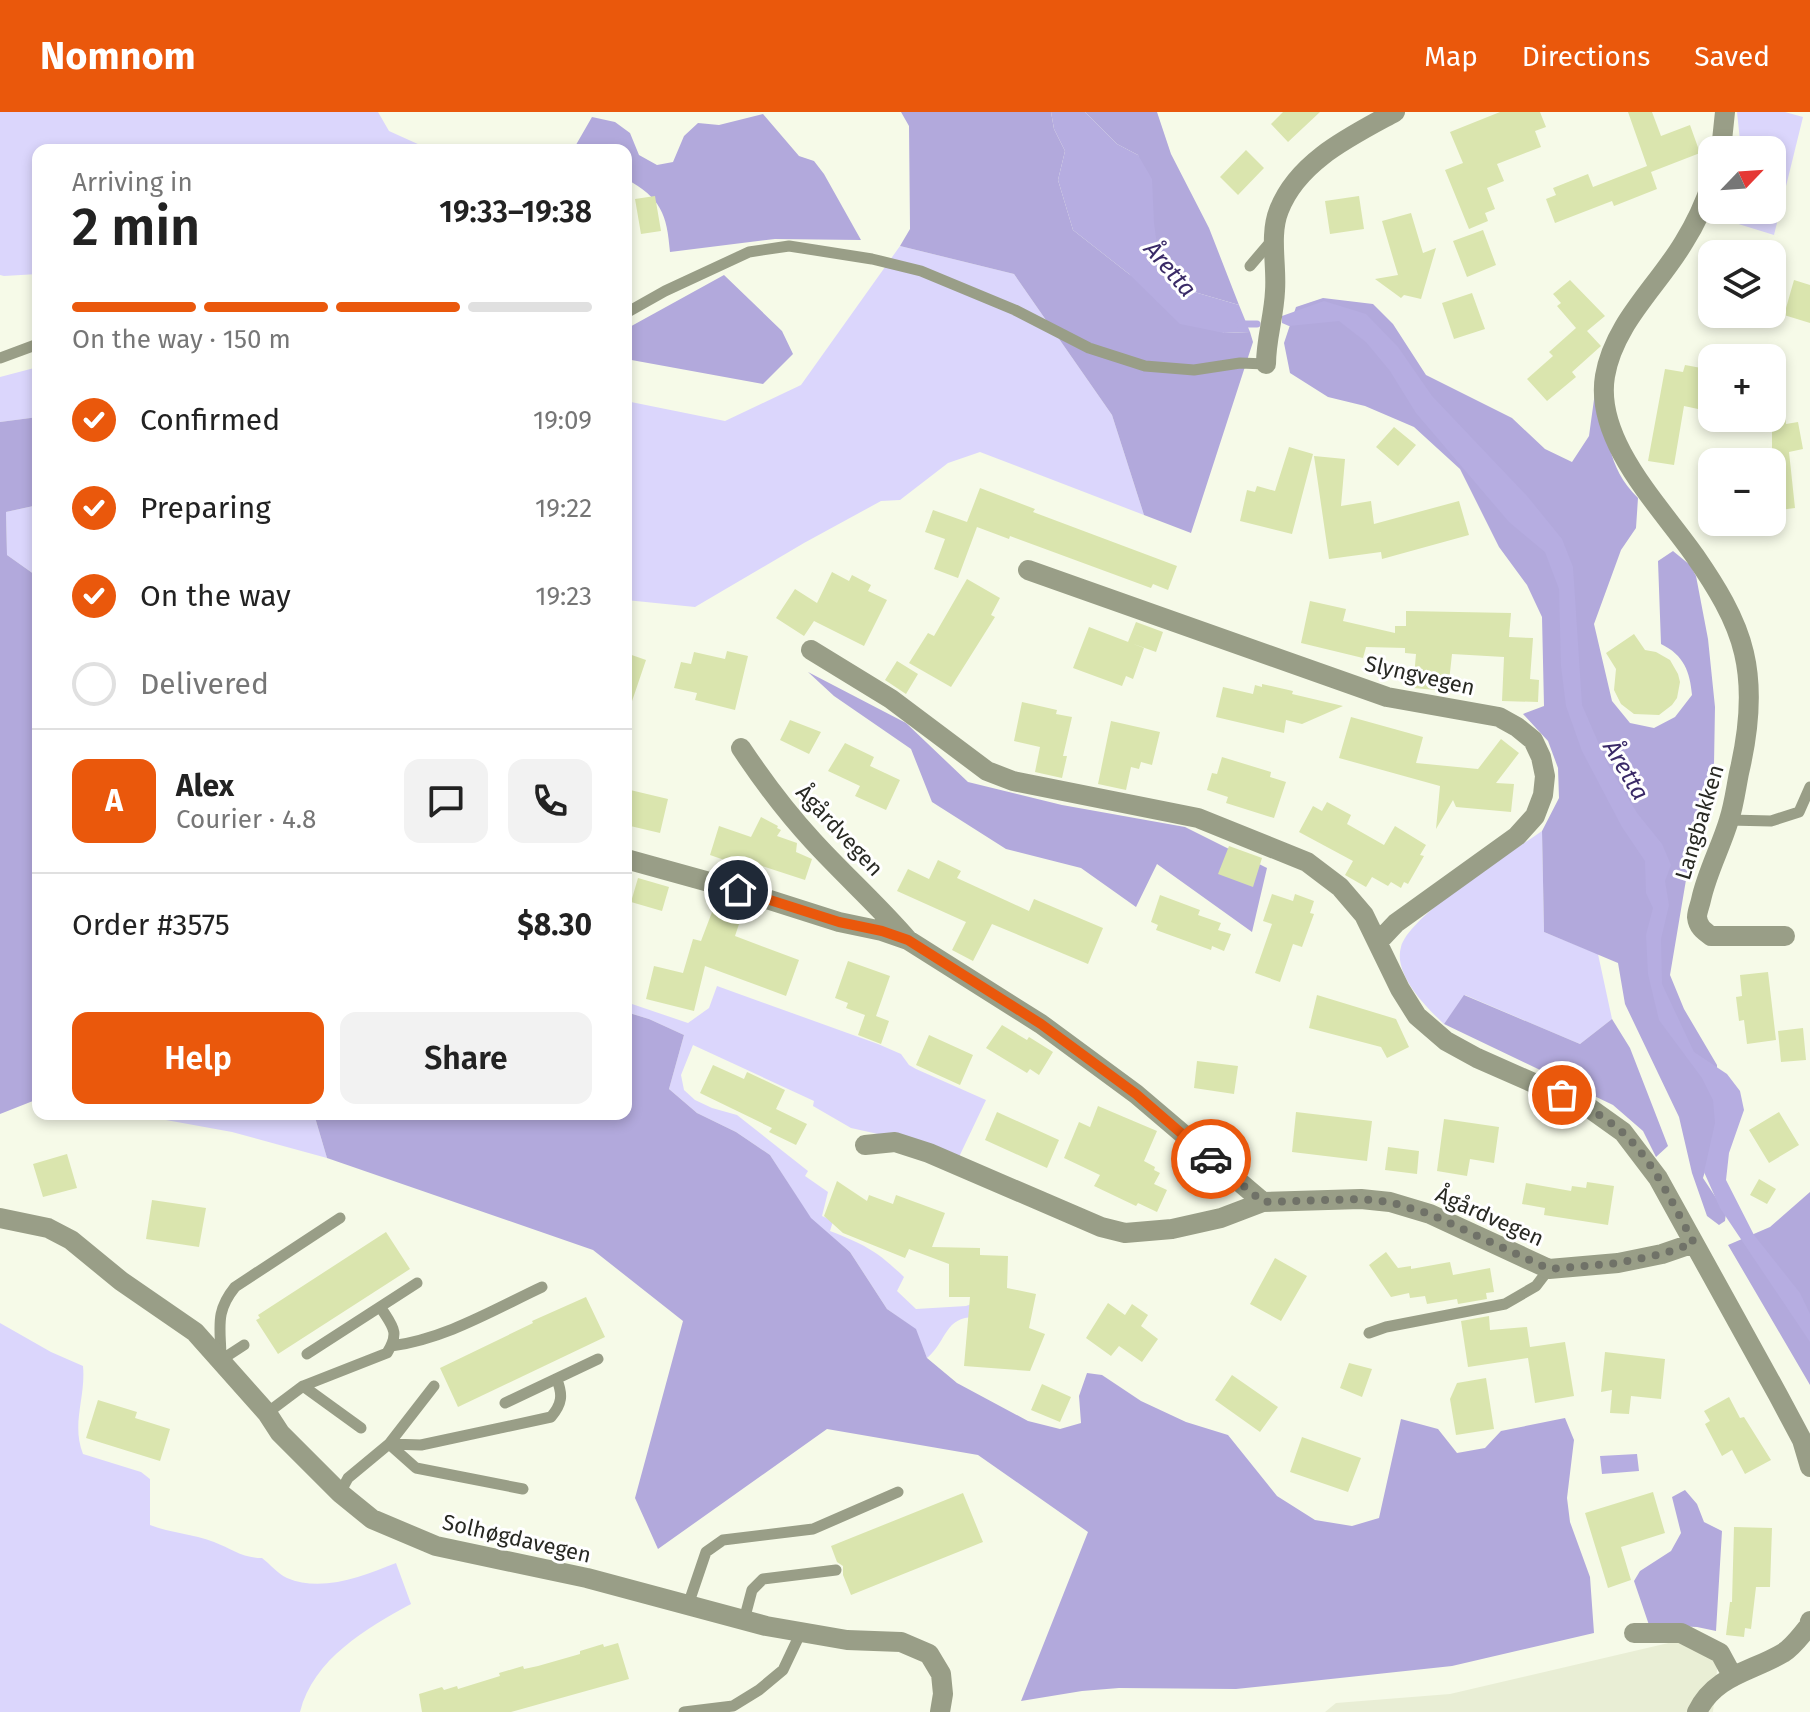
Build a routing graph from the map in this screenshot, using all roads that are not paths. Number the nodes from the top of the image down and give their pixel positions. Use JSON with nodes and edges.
{"nodes":[{"id":1,"x":1395,"y":112,"type":"edge"},
{"id":2,"x":1725,"y":112,"type":"edge"},
{"id":3,"x":1722,"y":136,"type":"edge"},
{"id":4,"x":1698,"y":216,"type":"edge"},
{"id":5,"x":1274,"y":238,"type":"junction"},
{"id":6,"x":1250,"y":266,"type":"dead end"},
{"id":7,"x":632,"y":310,"type":"edge"},
{"id":8,"x":32,"y":346,"type":"edge"},
{"id":9,"x":0,"y":358,"type":"edge"},
{"id":10,"x":1266,"y":364,"type":"joint"},
{"id":11,"x":1028,"y":570,"type":"dead end"},
{"id":12,"x":811,"y":650,"type":"dead end"},
{"id":13,"x":741,"y":748,"type":"dead end"},
{"id":14,"x":1810,"y":787,"type":"edge"},
{"id":15,"x":1729,"y":820,"type":"junction"},
{"id":16,"x":632,"y":861,"type":"edge"},
{"id":17,"x":1785,"y":936,"type":"dead end"},
{"id":18,"x":908,"y":940,"type":"junction"},
{"id":19,"x":1379,"y":941,"type":"junction"},
{"id":20,"x":865,"y":1145,"type":"dead end"},
{"id":21,"x":1263,"y":1202,"type":"junction"},
{"id":22,"x":0,"y":1218,"type":"edge"},
{"id":23,"x":340,"y":1218,"type":"dead end"},
{"id":24,"x":1694,"y":1243,"type":"junction"},
{"id":25,"x":1549,"y":1269,"type":"junction"},
{"id":26,"x":417,"y":1283,"type":"dead end"},
{"id":27,"x":542,"y":1287,"type":"dead end"},
{"id":28,"x":381,"y":1308,"type":"junction"},
{"id":29,"x":1369,"y":1333,"type":"dead end"},
{"id":30,"x":244,"y":1345,"type":"dead end"},
{"id":31,"x":391,"y":1346,"type":"junction"},
{"id":32,"x":307,"y":1354,"type":"dead end"},
{"id":33,"x":598,"y":1359,"type":"dead end"},
{"id":34,"x":221,"y":1360,"type":"junction"},
{"id":35,"x":557,"y":1380,"type":"junction"},
{"id":36,"x":303,"y":1386,"type":"junction"},
{"id":37,"x":434,"y":1386,"type":"dead end"},
{"id":38,"x":505,"y":1403,"type":"dead end"},
{"id":39,"x":267,"y":1413,"type":"junction"},
{"id":40,"x":361,"y":1428,"type":"dead end"},
{"id":41,"x":389,"y":1444,"type":"junction"},
{"id":42,"x":1810,"y":1467,"type":"edge"},
{"id":43,"x":523,"y":1489,"type":"dead end"},
{"id":44,"x":898,"y":1492,"type":"dead end"},
{"id":45,"x":340,"y":1493,"type":"junction"},
{"id":46,"x":836,"y":1570,"type":"dead end"},
{"id":47,"x":688,"y":1605,"type":"junction"},
{"id":48,"x":744,"y":1620,"type":"junction"},
{"id":49,"x":1810,"y":1621,"type":"edge"},
{"id":50,"x":801,"y":1632,"type":"junction"},
{"id":51,"x":1634,"y":1633,"type":"dead end"},
{"id":52,"x":1733,"y":1677,"type":"junction"},
{"id":53,"x":684,"y":1712,"type":"edge"},
{"id":54,"x":940,"y":1712,"type":"edge"},
{"id":55,"x":1697,"y":1712,"type":"edge"}],
"edges":[{"from":1,"to":5,"type":"street"},
{"from":2,"to":3,"type":"street"},
{"from":4,"to":15,"type":"street","name":"Langbakken"},
{"from":5,"to":6,"type":"lane"},
{"from":5,"to":10,"type":"street"},
{"from":7,"to":10,"type":"lane"},
{"from":8,"to":9,"type":"lane"},
{"from":11,"to":19,"type":"street","name":"Slyngvegen"},
{"from":12,"to":19,"type":"street"},
{"from":13,"to":18,"type":"street","name":"Ågårdvegen"},
{"from":14,"to":15,"type":"lane"},
{"from":15,"to":17,"type":"street","name":"Langbakken"},
{"from":16,"to":18,"type":"street","name":"Ågårdvegen"},
{"from":18,"to":21,"type":"street","name":"Ågårdvegen"},
{"from":19,"to":24,"type":"street"},
{"from":20,"to":21,"type":"street","name":"Ågårdvegen"},
{"from":21,"to":25,"type":"street","name":"Ågårdvegen"},
{"from":22,"to":34,"type":"street","name":"Solhøgdavegen"},
{"from":23,"to":34,"type":"lane"},
{"from":24,"to":25,"type":"street","name":"Ågårdvegen"},
{"from":24,"to":42,"type":"street"},
{"from":25,"to":29,"type":"lane"},
{"from":26,"to":28,"type":"lane"},
{"from":27,"to":31,"type":"lane"},
{"from":28,"to":31,"type":"lane"},
{"from":28,"to":32,"type":"lane"},
{"from":30,"to":34,"type":"lane"},
{"from":31,"to":36,"type":"lane"},
{"from":33,"to":35,"type":"lane"},
{"from":34,"to":39,"type":"street","name":"Solhøgdavegen"},
{"from":35,"to":38,"type":"lane"},
{"from":35,"to":41,"type":"lane"},
{"from":36,"to":39,"type":"lane"},
{"from":36,"to":40,"type":"lane"},
{"from":37,"to":41,"type":"lane"},
{"from":39,"to":45,"type":"street","name":"Solhøgdavegen"},
{"from":41,"to":43,"type":"lane"},
{"from":41,"to":45,"type":"lane"},
{"from":44,"to":47,"type":"lane"},
{"from":45,"to":47,"type":"street","name":"Solhøgdavegen"},
{"from":46,"to":48,"type":"lane"},
{"from":47,"to":48,"type":"street","name":"Solhøgdavegen"},
{"from":48,"to":50,"type":"street","name":"Solhøgdavegen"},
{"from":49,"to":52,"type":"street"},
{"from":50,"to":53,"type":"lane"},
{"from":50,"to":54,"type":"street","name":"Solhøgdavegen"},
{"from":51,"to":52,"type":"street"},
{"from":52,"to":55,"type":"street"}]}
